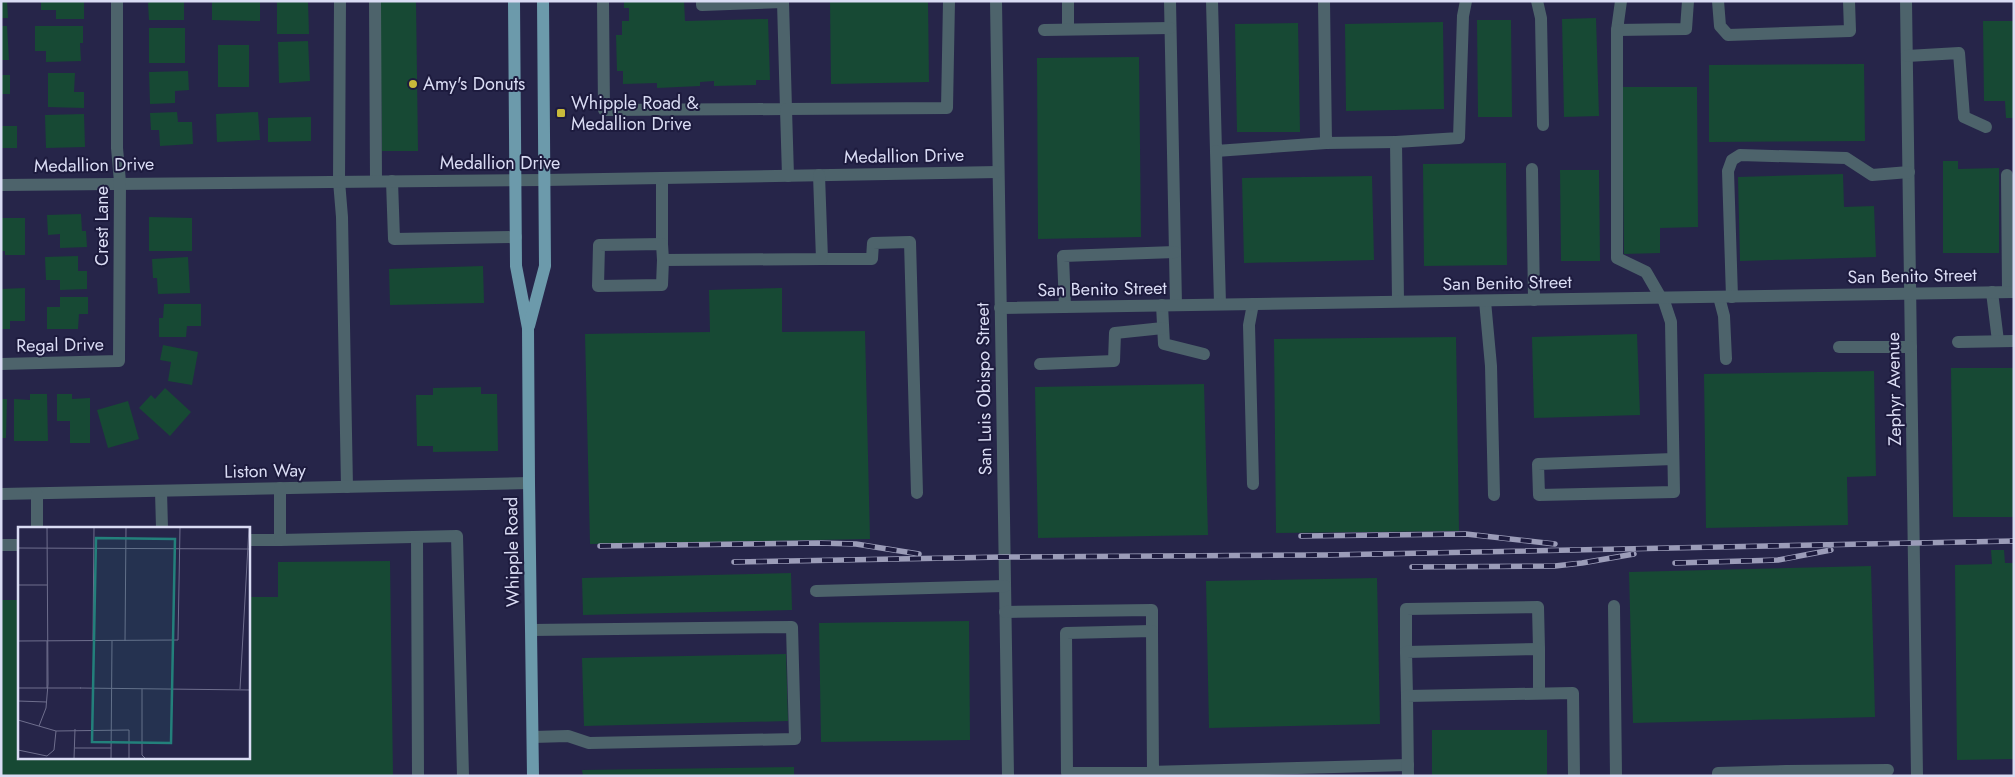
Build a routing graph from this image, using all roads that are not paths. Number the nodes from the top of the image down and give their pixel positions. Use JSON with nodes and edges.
{"nodes":[{"id":1,"x":118,"y":1,"type":"edge"},
{"id":2,"x":340,"y":1,"type":"edge"},
{"id":3,"x":374,"y":1,"type":"edge"},
{"id":4,"x":514,"y":1,"type":"edge"},
{"id":5,"x":543,"y":1,"type":"edge"},
{"id":6,"x":603,"y":1,"type":"edge"},
{"id":7,"x":702,"y":1,"type":"edge"},
{"id":8,"x":950,"y":1,"type":"edge"},
{"id":9,"x":996,"y":1,"type":"edge"},
{"id":10,"x":1068,"y":1,"type":"edge"},
{"id":11,"x":1170,"y":1,"type":"edge"},
{"id":12,"x":1212,"y":1,"type":"edge"},
{"id":13,"x":1324,"y":1,"type":"edge"},
{"id":14,"x":1466,"y":1,"type":"edge"},
{"id":15,"x":1537,"y":1,"type":"edge"},
{"id":16,"x":1620,"y":1,"type":"edge"},
{"id":17,"x":1688,"y":1,"type":"edge"},
{"id":18,"x":1718,"y":1,"type":"edge"},
{"id":19,"x":1849,"y":1,"type":"edge"},
{"id":20,"x":1906,"y":1,"type":"edge"},
{"id":21,"x":783,"y":2,"type":"edge"},
{"id":22,"x":1170,"y":28,"type":"junction"},
{"id":23,"x":1068,"y":29,"type":"junction"},
{"id":24,"x":1044,"y":30,"type":"dead end"},
{"id":25,"x":1617,"y":30,"type":"junction"},
{"id":26,"x":1907,"y":56,"type":"junction"},
{"id":27,"x":786,"y":108,"type":"junction"},
{"id":28,"x":1544,"y":125,"type":"dead end"},
{"id":29,"x":1986,"y":127,"type":"dead end"},
{"id":30,"x":1396,"y":142,"type":"junction"},
{"id":31,"x":1326,"y":143,"type":"junction"},
{"id":32,"x":1216,"y":151,"type":"junction"},
{"id":33,"x":1532,"y":169,"type":"dead end"},
{"id":34,"x":998,"y":172,"type":"junction"},
{"id":35,"x":1909,"y":172,"type":"junction"},
{"id":36,"x":819,"y":175,"type":"junction"},
{"id":37,"x":2006,"y":175,"type":"dead end"},
{"id":38,"x":788,"y":176,"type":"junction"},
{"id":39,"x":662,"y":178,"type":"junction"},
{"id":40,"x":516,"y":180,"type":"junction"},
{"id":41,"x":545,"y":180,"type":"junction"},
{"id":42,"x":339,"y":181,"type":"junction"},
{"id":43,"x":376,"y":181,"type":"junction"},
{"id":44,"x":392,"y":181,"type":"junction"},
{"id":45,"x":120,"y":182,"type":"junction"},
{"id":46,"x":1,"y":184,"type":"edge"},
{"id":47,"x":516,"y":237,"type":"junction"},
{"id":48,"x":662,"y":244,"type":"junction"},
{"id":49,"x":1175,"y":252,"type":"junction"},
{"id":50,"x":822,"y":259,"type":"junction"},
{"id":51,"x":662,"y":260,"type":"junction"},
{"id":52,"x":1992,"y":292,"type":"junction"},
{"id":53,"x":2011,"y":292,"type":"edge"},
{"id":54,"x":1910,"y":294,"type":"junction"},
{"id":55,"x":1726,"y":297,"type":"junction"},
{"id":56,"x":1662,"y":298,"type":"junction"},
{"id":57,"x":1534,"y":300,"type":"junction"},
{"id":58,"x":1398,"y":301,"type":"junction"},
{"id":59,"x":1485,"y":301,"type":"junction"},
{"id":60,"x":1220,"y":304,"type":"junction"},
{"id":61,"x":1253,"y":304,"type":"junction"},
{"id":62,"x":1162,"y":305,"type":"junction"},
{"id":63,"x":1176,"y":305,"type":"junction"},
{"id":64,"x":1065,"y":307,"type":"junction"},
{"id":65,"x":1000,"y":308,"type":"junction"},
{"id":66,"x":528,"y":328,"type":"junction"},
{"id":67,"x":1163,"y":328,"type":"junction"},
{"id":68,"x":1998,"y":341,"type":"junction"},
{"id":69,"x":2014,"y":341,"type":"edge"},
{"id":70,"x":1958,"y":342,"type":"dead end"},
{"id":71,"x":1840,"y":347,"type":"dead end"},
{"id":72,"x":1911,"y":347,"type":"junction"},
{"id":73,"x":1204,"y":354,"type":"dead end"},
{"id":74,"x":1726,"y":359,"type":"dead end"},
{"id":75,"x":119,"y":362,"type":"joint"},
{"id":76,"x":1,"y":364,"type":"edge"},
{"id":77,"x":1040,"y":364,"type":"dead end"},
{"id":78,"x":1674,"y":459,"type":"junction"},
{"id":79,"x":528,"y":483,"type":"junction"},
{"id":80,"x":1253,"y":484,"type":"dead end"},
{"id":81,"x":347,"y":487,"type":"junction"},
{"id":82,"x":280,"y":488,"type":"junction"},
{"id":83,"x":161,"y":491,"type":"junction"},
{"id":84,"x":917,"y":493,"type":"dead end"},
{"id":85,"x":1,"y":494,"type":"edge"},
{"id":86,"x":37,"y":494,"type":"junction"},
{"id":87,"x":1494,"y":495,"type":"dead end"},
{"id":88,"x":37,"y":527,"type":"edge"},
{"id":89,"x":162,"y":527,"type":"edge"},
{"id":90,"x":417,"y":537,"type":"junction"},
{"id":91,"x":250,"y":540,"type":"edge"},
{"id":92,"x":280,"y":540,"type":"junction"},
{"id":93,"x":1,"y":545,"type":"edge"},
{"id":94,"x":18,"y":545,"type":"edge"},
{"id":95,"x":1005,"y":586,"type":"junction"},
{"id":96,"x":816,"y":591,"type":"dead end"},
{"id":97,"x":1614,"y":606,"type":"dead end"},
{"id":98,"x":1005,"y":612,"type":"junction"},
{"id":99,"x":531,"y":630,"type":"junction"},
{"id":100,"x":1152,"y":631,"type":"junction"},
{"id":101,"x":1539,"y":649,"type":"junction"},
{"id":102,"x":1406,"y":652,"type":"junction"},
{"id":103,"x":1539,"y":693,"type":"junction"},
{"id":104,"x":1407,"y":696,"type":"junction"},
{"id":105,"x":533,"y":737,"type":"junction"},
{"id":106,"x":1408,"y":770,"type":"edge"},
{"id":107,"x":1888,"y":770,"type":"dead end"},
{"id":108,"x":1153,"y":772,"type":"junction"},
{"id":109,"x":1225,"y":773,"type":"edge"},
{"id":110,"x":1788,"y":774,"type":"edge"},
{"id":111,"x":418,"y":776,"type":"edge"},
{"id":112,"x":463,"y":776,"type":"edge"},
{"id":113,"x":533,"y":776,"type":"edge"},
{"id":114,"x":1008,"y":776,"type":"edge"},
{"id":115,"x":1574,"y":776,"type":"edge"},
{"id":116,"x":1616,"y":776,"type":"edge"},
{"id":117,"x":1718,"y":776,"type":"edge"},
{"id":118,"x":1917,"y":776,"type":"edge"}],
"edges":[{"from":1,"to":45,"type":"street","name":"Crest Lane"},
{"from":2,"to":42,"type":"street"},
{"from":3,"to":43,"type":"street"},
{"from":4,"to":40,"type":"main road","name":"Whipple Road"},
{"from":5,"to":41,"type":"main road","name":"Whipple Road"},
{"from":6,"to":27,"type":"street"},
{"from":7,"to":21,"type":"street"},
{"from":8,"to":27,"type":"street"},
{"from":9,"to":34,"type":"street","name":"San Luis Obispo Street"},
{"from":10,"to":23,"type":"street"},
{"from":11,"to":22,"type":"street"},
{"from":12,"to":32,"type":"street"},
{"from":13,"to":31,"type":"street"},
{"from":14,"to":30,"type":"street"},
{"from":15,"to":28,"type":"street"},
{"from":16,"to":25,"type":"street"},
{"from":17,"to":25,"type":"street"},
{"from":18,"to":19,"type":"street"},
{"from":20,"to":26,"type":"street","name":"Zephyr Avenue"},
{"from":21,"to":27,"type":"street"},
{"from":22,"to":23,"type":"street"},
{"from":22,"to":49,"type":"street"},
{"from":23,"to":24,"type":"street"},
{"from":25,"to":56,"type":"street"},
{"from":26,"to":29,"type":"street"},
{"from":26,"to":35,"type":"street","name":"Zephyr Avenue"},
{"from":27,"to":38,"type":"street"},
{"from":30,"to":31,"type":"street"},
{"from":30,"to":58,"type":"street"},
{"from":31,"to":32,"type":"street"},
{"from":32,"to":60,"type":"street"},
{"from":33,"to":57,"type":"street"},
{"from":34,"to":36,"type":"street","name":"Medallion Drive"},
{"from":34,"to":65,"type":"street","name":"San Luis Obispo Street"},
{"from":35,"to":54,"type":"street","name":"Zephyr Avenue"},
{"from":35,"to":55,"type":"street"},
{"from":36,"to":38,"type":"street","name":"Medallion Drive"},
{"from":36,"to":50,"type":"street"},
{"from":37,"to":53,"type":"street"},
{"from":38,"to":39,"type":"street","name":"Medallion Drive"},
{"from":39,"to":41,"type":"street","name":"Medallion Drive"},
{"from":39,"to":48,"type":"street"},
{"from":40,"to":41,"type":"street","name":"Medallion Drive"},
{"from":40,"to":44,"type":"street","name":"Medallion Drive"},
{"from":40,"to":47,"type":"main road","name":"Whipple Road"},
{"from":41,"to":66,"type":"main road","name":"Whipple Road"},
{"from":42,"to":43,"type":"street","name":"Medallion Drive"},
{"from":42,"to":45,"type":"street","name":"Medallion Drive"},
{"from":42,"to":81,"type":"street"},
{"from":43,"to":44,"type":"street","name":"Medallion Drive"},
{"from":44,"to":47,"type":"street"},
{"from":45,"to":46,"type":"street","name":"Medallion Drive"},
{"from":45,"to":75,"type":"street","name":"Crest Lane"},
{"from":47,"to":66,"type":"main road","name":"Whipple Road"},
{"from":48,"to":51,"type":"street"},
{"from":48,"to":51,"type":"street"},
{"from":49,"to":63,"type":"street"},
{"from":49,"to":64,"type":"street"},
{"from":50,"to":51,"type":"street"},
{"from":50,"to":84,"type":"street"},
{"from":52,"to":53,"type":"street","name":"San Benito Street"},
{"from":52,"to":54,"type":"street","name":"San Benito Street"},
{"from":52,"to":68,"type":"street"},
{"from":54,"to":55,"type":"street","name":"San Benito Street"},
{"from":54,"to":72,"type":"street","name":"Zephyr Avenue"},
{"from":55,"to":56,"type":"street","name":"San Benito Street"},
{"from":55,"to":74,"type":"street"},
{"from":56,"to":57,"type":"street","name":"San Benito Street"},
{"from":56,"to":78,"type":"street"},
{"from":57,"to":59,"type":"street","name":"San Benito Street"},
{"from":58,"to":59,"type":"street","name":"San Benito Street"},
{"from":58,"to":61,"type":"street","name":"San Benito Street"},
{"from":59,"to":87,"type":"street"},
{"from":60,"to":61,"type":"street","name":"San Benito Street"},
{"from":60,"to":63,"type":"street","name":"San Benito Street"},
{"from":61,"to":80,"type":"street"},
{"from":62,"to":63,"type":"street","name":"San Benito Street"},
{"from":62,"to":64,"type":"street","name":"San Benito Street"},
{"from":62,"to":67,"type":"street"},
{"from":64,"to":65,"type":"street","name":"San Benito Street"},
{"from":65,"to":95,"type":"street","name":"San Luis Obispo Street"},
{"from":66,"to":79,"type":"main road","name":"Whipple Road"},
{"from":67,"to":73,"type":"street"},
{"from":67,"to":77,"type":"street"},
{"from":68,"to":69,"type":"street"},
{"from":68,"to":70,"type":"street"},
{"from":71,"to":72,"type":"street"},
{"from":72,"to":118,"type":"street","name":"Zephyr Avenue"},
{"from":75,"to":76,"type":"street","name":"Regal Drive"},
{"from":78,"to":78,"type":"street"},
{"from":79,"to":81,"type":"street","name":"Liston Way"},
{"from":79,"to":99,"type":"main road","name":"Whipple Road"},
{"from":81,"to":82,"type":"street","name":"Liston Way"},
{"from":82,"to":83,"type":"street","name":"Liston Way"},
{"from":82,"to":92,"type":"street"},
{"from":83,"to":86,"type":"street","name":"Liston Way"},
{"from":83,"to":89,"type":"street"},
{"from":85,"to":86,"type":"street","name":"Liston Way"},
{"from":86,"to":88,"type":"street"},
{"from":90,"to":92,"type":"street"},
{"from":90,"to":111,"type":"street"},
{"from":90,"to":112,"type":"street"},
{"from":91,"to":92,"type":"street"},
{"from":93,"to":94,"type":"street"},
{"from":95,"to":96,"type":"street"},
{"from":95,"to":98,"type":"street","name":"San Luis Obispo Street"},
{"from":97,"to":116,"type":"street"},
{"from":98,"to":100,"type":"street"},
{"from":98,"to":114,"type":"street","name":"San Luis Obispo Street"},
{"from":99,"to":105,"type":"main road","name":"Whipple Road"},
{"from":99,"to":105,"type":"street"},
{"from":100,"to":108,"type":"street"},
{"from":100,"to":108,"type":"street"},
{"from":101,"to":102,"type":"street"},
{"from":101,"to":102,"type":"street"},
{"from":101,"to":103,"type":"street"},
{"from":102,"to":104,"type":"street"},
{"from":103,"to":104,"type":"street"},
{"from":103,"to":115,"type":"street"},
{"from":104,"to":106,"type":"street"},
{"from":105,"to":113,"type":"main road","name":"Whipple Road"},
{"from":106,"to":109,"type":"street"},
{"from":107,"to":110,"type":"street"},
{"from":108,"to":109,"type":"street"},
{"from":110,"to":117,"type":"street"}]}
